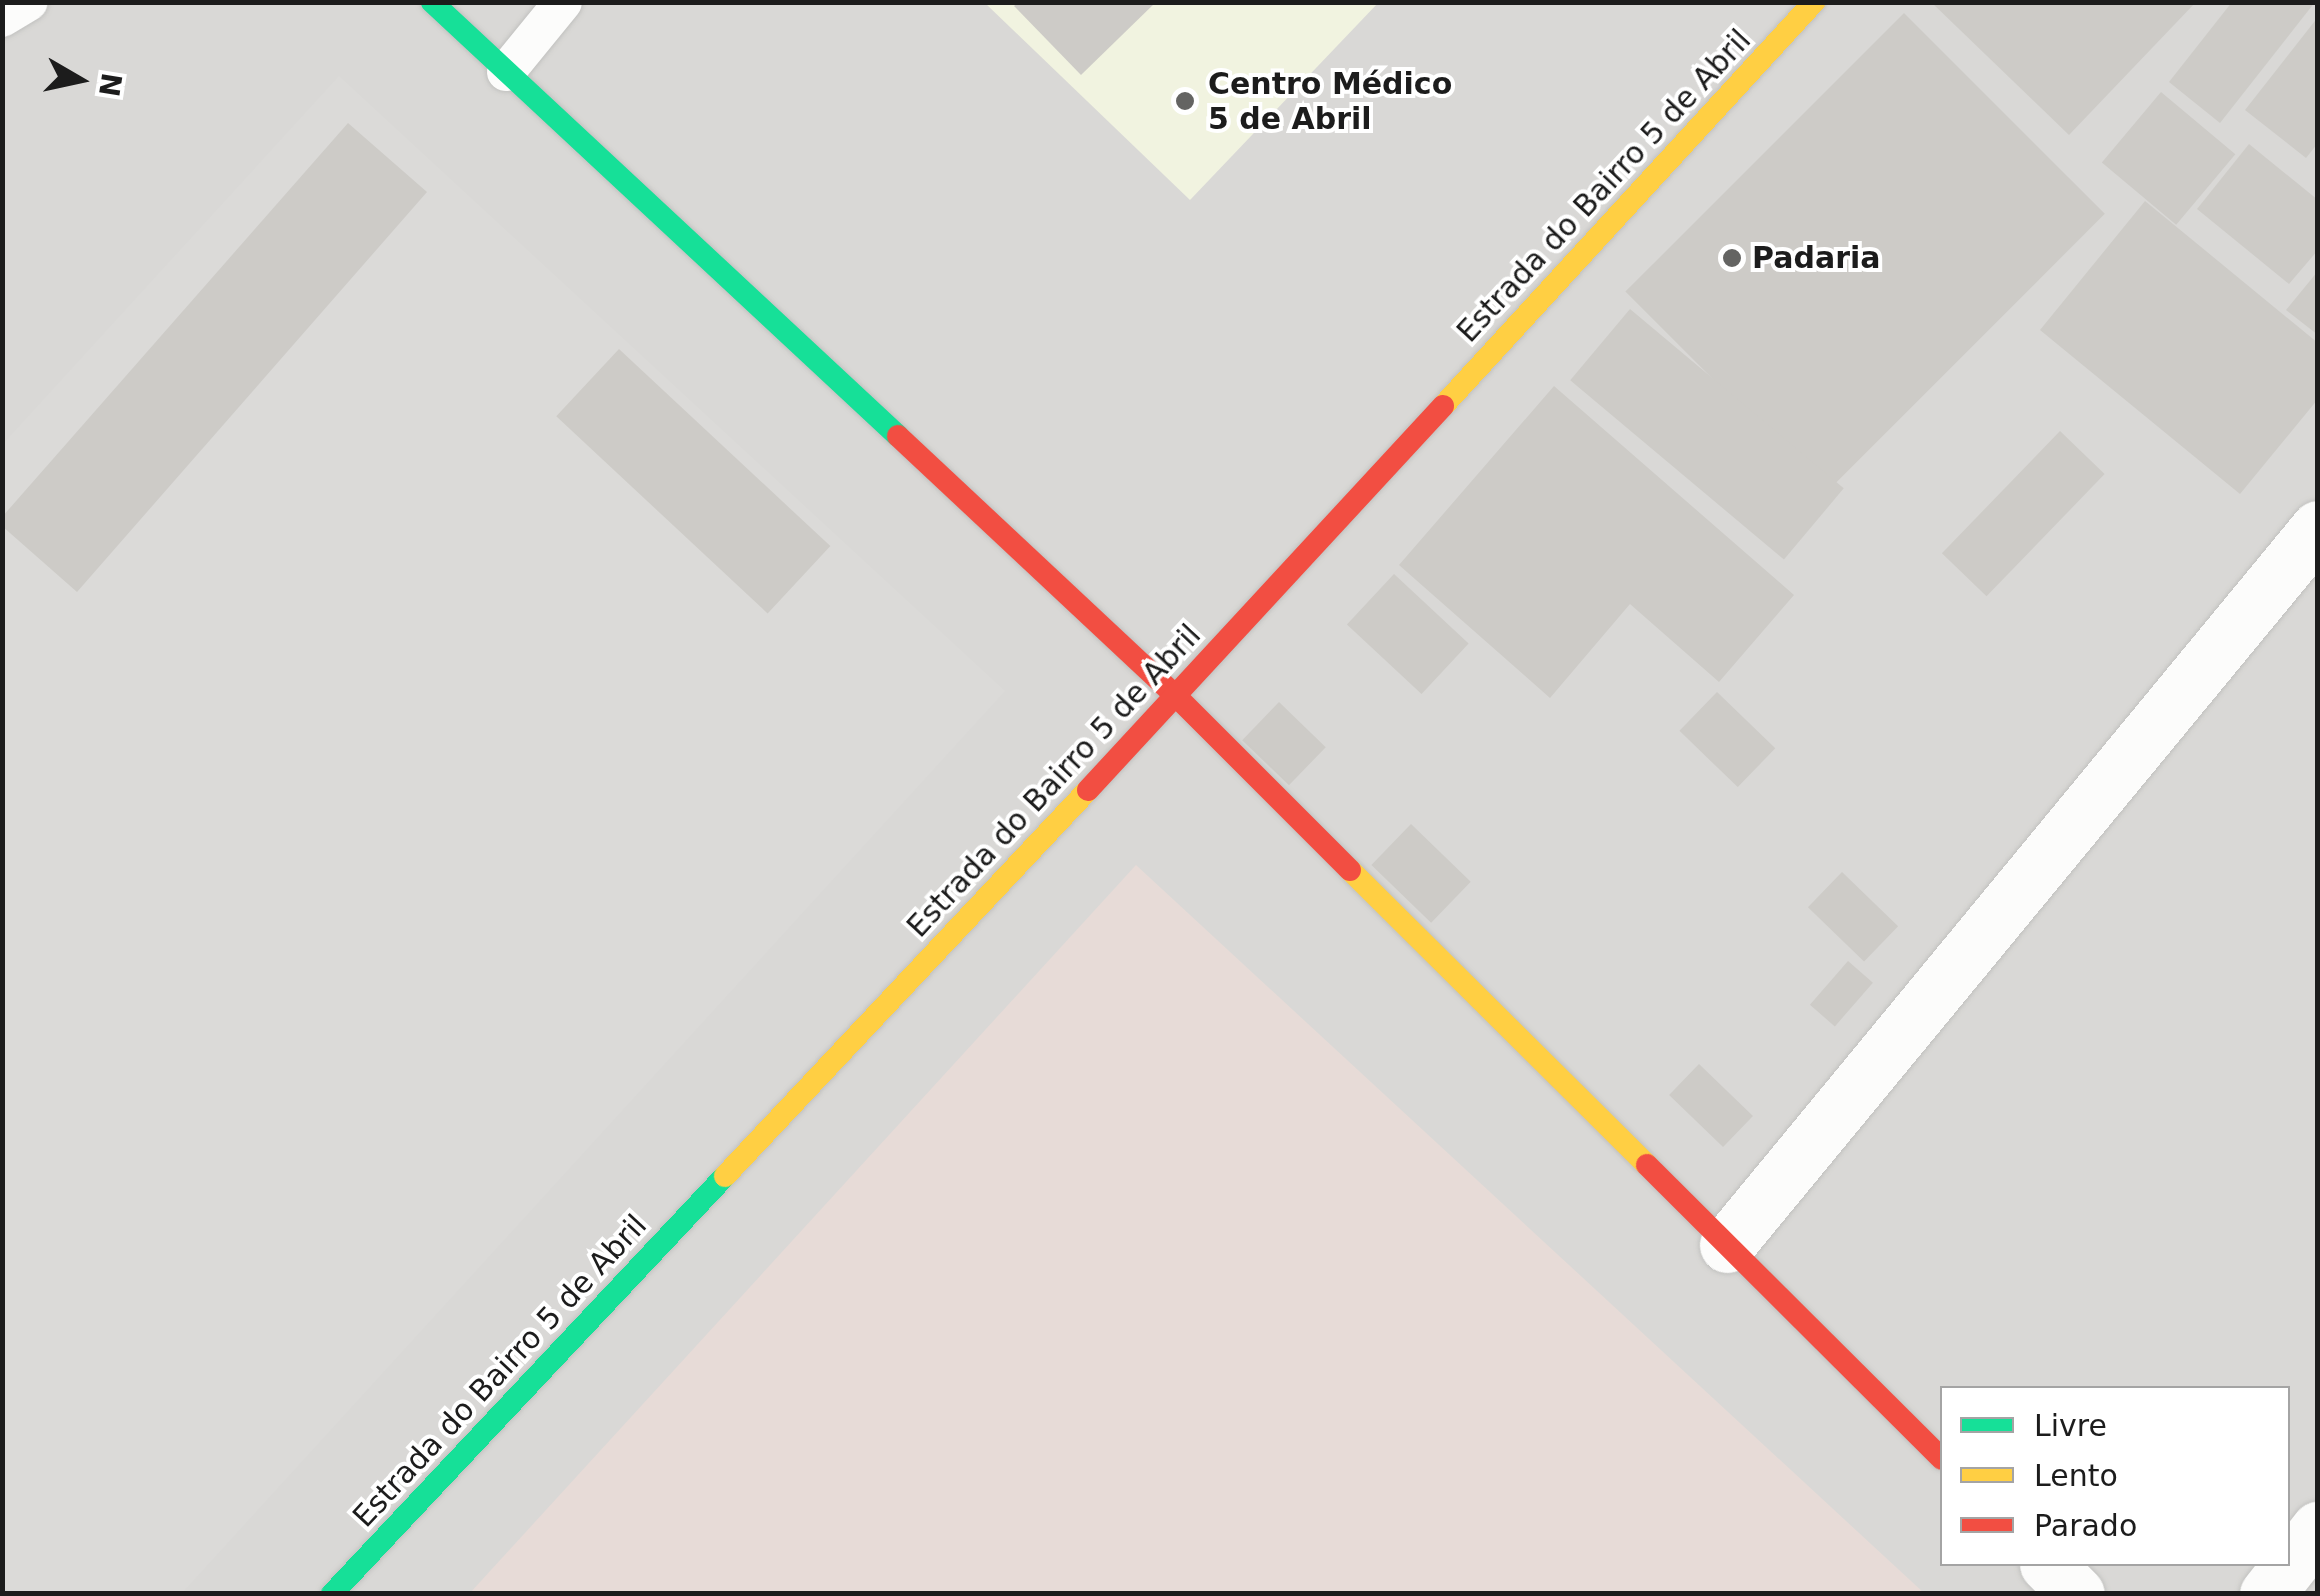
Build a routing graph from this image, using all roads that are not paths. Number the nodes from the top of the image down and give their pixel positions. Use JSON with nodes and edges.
{"nodes":[{"id":1,"x":28,"y":2,"type":"edge"},
{"id":2,"x":432,"y":2,"type":"edge"},
{"id":3,"x":562,"y":2,"type":"edge"},
{"id":4,"x":1814,"y":2,"type":"edge"},
{"id":5,"x":2,"y":18,"type":"edge"},
{"id":6,"x":506,"y":72,"type":"junction"},
{"id":7,"x":2318,"y":528,"type":"edge"},
{"id":8,"x":1176,"y":696,"type":"junction"},
{"id":9,"x":1727,"y":1245,"type":"junction"},
{"id":10,"x":1940,"y":1458,"type":"edge"},
{"id":11,"x":2318,"y":1530,"type":"edge"},
{"id":12,"x":2290,"y":1565,"type":"edge"},
{"id":13,"x":2049,"y":1566,"type":"edge"},
{"id":14,"x":2289,"y":1566,"type":"edge"},
{"id":15,"x":332,"y":1594,"type":"edge"},
{"id":16,"x":2077,"y":1594,"type":"edge"},
{"id":17,"x":2267,"y":1594,"type":"edge"}],
"edges":[{"from":1,"to":5,"type":"lane"},
{"from":2,"to":6,"type":"street"},
{"from":3,"to":6,"type":"lane"},
{"from":4,"to":8,"type":"street","name":"Estrada do Bairro 5 de Abril"},
{"from":6,"to":8,"type":"street"},
{"from":7,"to":9,"type":"street"},
{"from":8,"to":9,"type":"street"},
{"from":8,"to":15,"type":"street","name":"Estrada do Bairro 5 de Abril"},
{"from":9,"to":10,"type":"street"},
{"from":11,"to":12,"type":"street"},
{"from":13,"to":16,"type":"street"},
{"from":14,"to":17,"type":"street"}]}
